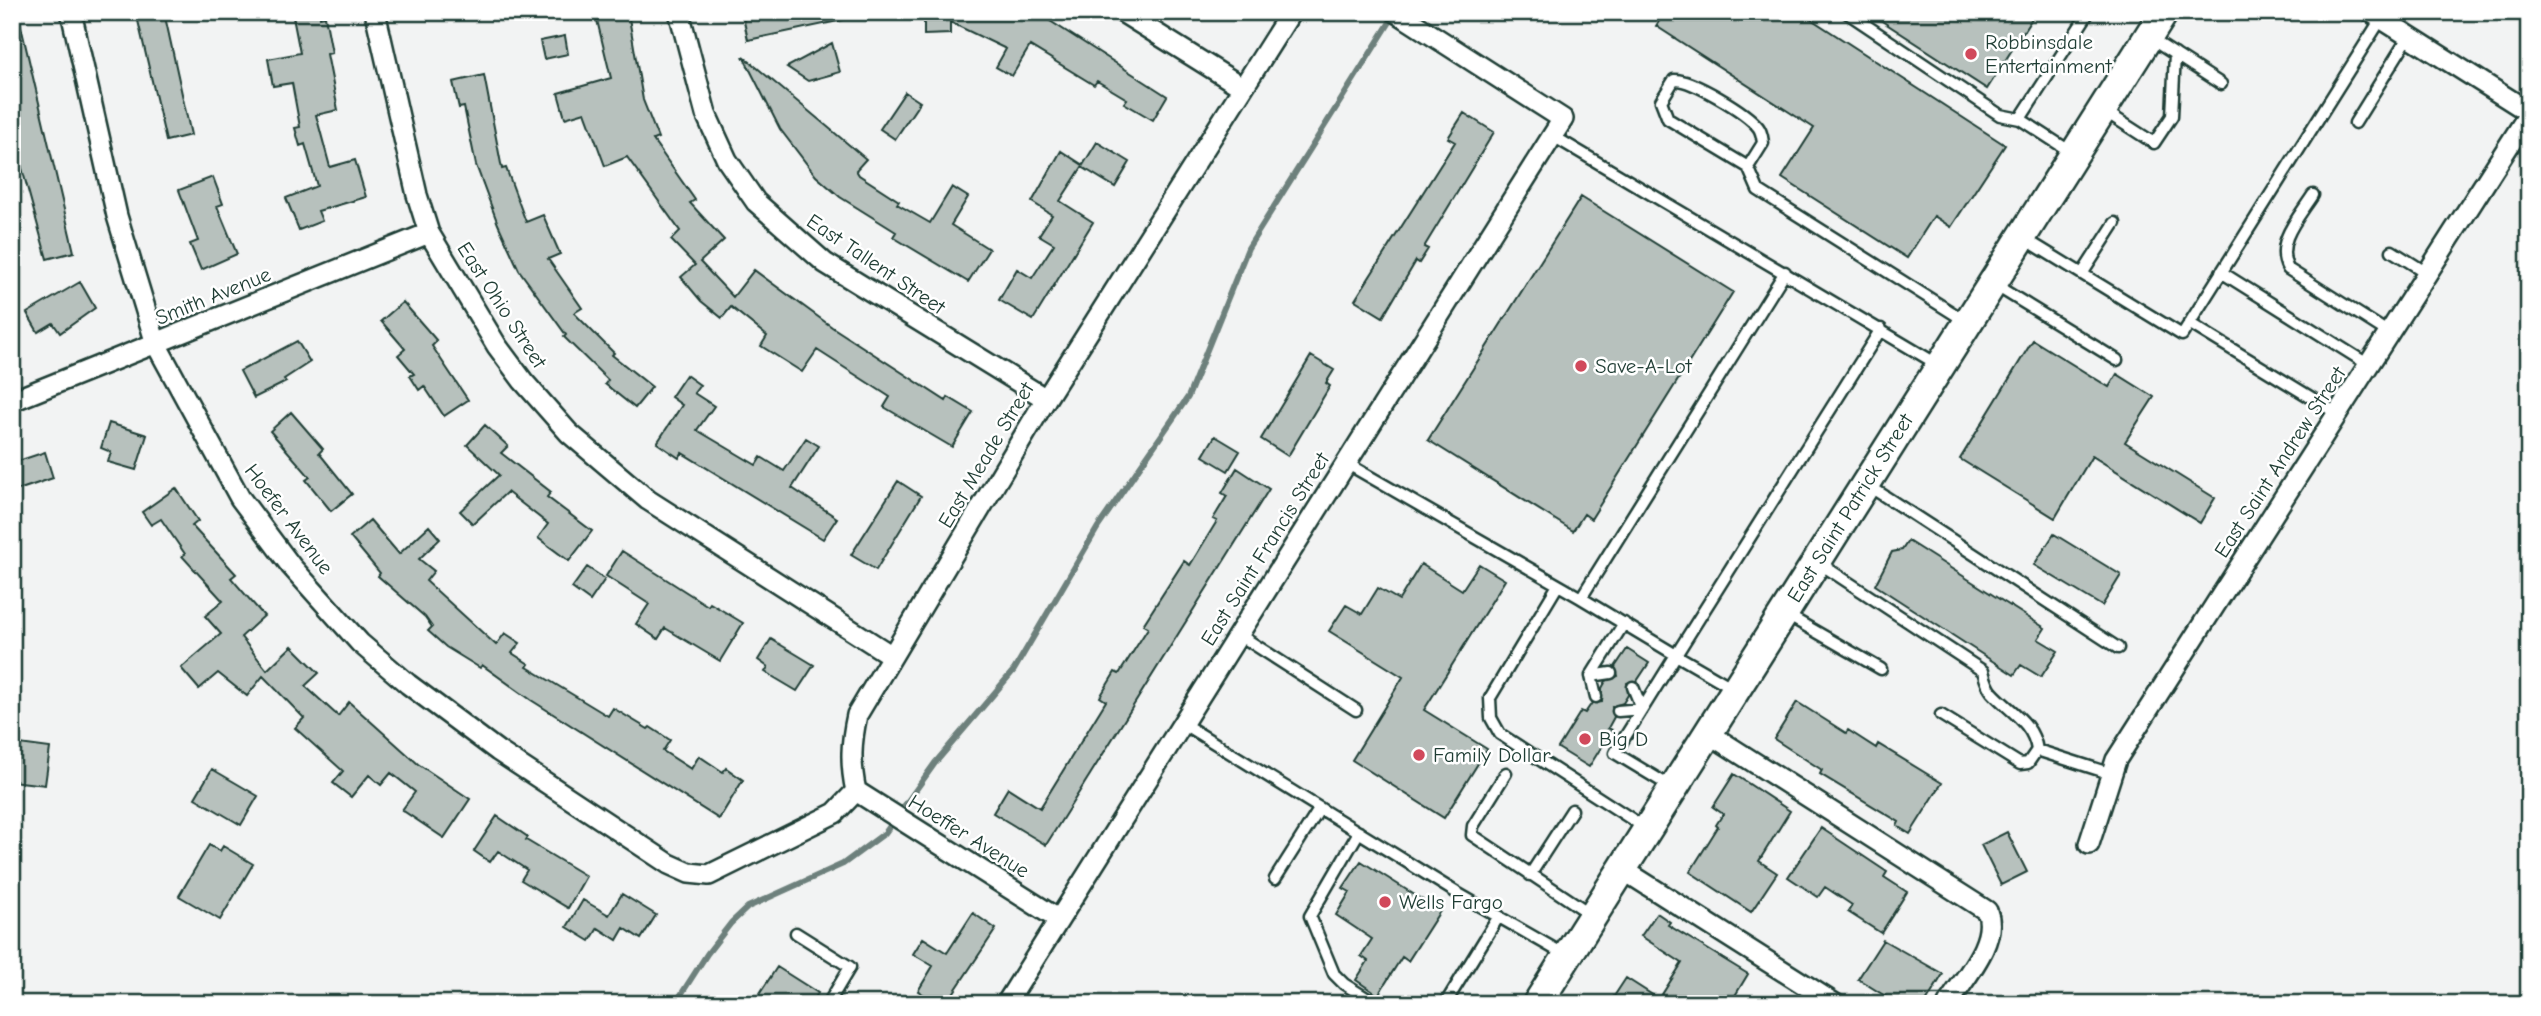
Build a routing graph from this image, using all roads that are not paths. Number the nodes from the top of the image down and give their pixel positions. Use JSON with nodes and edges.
{"nodes":[{"id":1,"x":71,"y":12,"type":"edge"},
{"id":2,"x":375,"y":12,"type":"edge"},
{"id":3,"x":679,"y":12,"type":"edge"},
{"id":4,"x":1122,"y":12,"type":"edge"},
{"id":5,"x":1291,"y":12,"type":"edge"},
{"id":6,"x":1396,"y":12,"type":"edge"},
{"id":7,"x":1846,"y":12,"type":"edge"},
{"id":8,"x":2088,"y":12,"type":"edge"},
{"id":9,"x":2164,"y":12,"type":"edge"},
{"id":10,"x":2376,"y":15,"type":"edge"},
{"id":11,"x":2409,"y":36,"type":"junction"},
{"id":12,"x":2148,"y":37,"type":"junction"},
{"id":13,"x":2175,"y":54,"type":"junction"},
{"id":14,"x":2221,"y":84,"type":"dead end"},
{"id":15,"x":1242,"y":87,"type":"junction"},
{"id":16,"x":2102,"y":110,"type":"junction"},
{"id":17,"x":2529,"y":113,"type":"edge"},
{"id":18,"x":2020,"y":119,"type":"junction"},
{"id":19,"x":2355,"y":123,"type":"dead end"},
{"id":20,"x":1558,"y":127,"type":"junction"},
{"id":21,"x":2074,"y":155,"type":"junction"},
{"id":22,"x":1748,"y":167,"type":"junction"},
{"id":23,"x":2313,"y":195,"type":"dead end"},
{"id":24,"x":2115,"y":223,"type":"dead end"},
{"id":25,"x":429,"y":233,"type":"junction"},
{"id":26,"x":2022,"y":237,"type":"junction"},
{"id":27,"x":2392,"y":250,"type":"dead end"},
{"id":28,"x":1785,"y":272,"type":"junction"},
{"id":29,"x":2221,"y":272,"type":"junction"},
{"id":30,"x":2427,"y":273,"type":"junction"},
{"id":31,"x":2082,"y":274,"type":"junction"},
{"id":32,"x":1992,"y":283,"type":"junction"},
{"id":33,"x":1968,"y":322,"type":"junction"},
{"id":34,"x":2189,"y":323,"type":"junction"},
{"id":35,"x":1881,"y":329,"type":"junction"},
{"id":36,"x":2389,"y":333,"type":"junction"},
{"id":37,"x":156,"y":344,"type":"junction"},
{"id":38,"x":2117,"y":360,"type":"dead end"},
{"id":39,"x":2369,"y":365,"type":"junction"},
{"id":40,"x":1940,"y":366,"type":"junction"},
{"id":41,"x":1046,"y":399,"type":"junction"},
{"id":42,"x":12,"y":401,"type":"edge"},
{"id":43,"x":2338,"y":414,"type":"junction"},
{"id":44,"x":1346,"y":463,"type":"junction"},
{"id":45,"x":1865,"y":484,"type":"junction"},
{"id":46,"x":1816,"y":561,"type":"junction"},
{"id":47,"x":1558,"y":585,"type":"junction"},
{"id":48,"x":1581,"y":598,"type":"junction"},
{"id":49,"x":1784,"y":614,"type":"junction"},
{"id":50,"x":1624,"y":623,"type":"junction"},
{"id":51,"x":1238,"y":634,"type":"junction"},
{"id":52,"x":2118,"y":648,"type":"dead end"},
{"id":53,"x":1676,"y":655,"type":"junction"},
{"id":54,"x":892,"y":656,"type":"junction"},
{"id":55,"x":1881,"y":670,"type":"dead end"},
{"id":56,"x":1611,"y":673,"type":"dead end"},
{"id":57,"x":1591,"y":676,"type":"junction"},
{"id":58,"x":1633,"y":687,"type":"dead end"},
{"id":59,"x":1736,"y":690,"type":"junction"},
{"id":60,"x":1596,"y":697,"type":"dead end"},
{"id":61,"x":1642,"y":709,"type":"junction"},
{"id":62,"x":1356,"y":710,"type":"dead end"},
{"id":63,"x":1618,"y":711,"type":"dead end"},
{"id":64,"x":1941,"y":715,"type":"dead end"},
{"id":65,"x":1182,"y":723,"type":"junction"},
{"id":66,"x":1708,"y":733,"type":"junction"},
{"id":67,"x":2037,"y":750,"type":"junction"},
{"id":68,"x":1506,"y":773,"type":"dead end"},
{"id":69,"x":2112,"y":774,"type":"junction"},
{"id":70,"x":1673,"y":788,"type":"junction"},
{"id":71,"x":856,"y":791,"type":"junction"},
{"id":72,"x":1320,"y":808,"type":"junction"},
{"id":73,"x":1572,"y":810,"type":"dead end"},
{"id":74,"x":1647,"y":830,"type":"junction"},
{"id":75,"x":1359,"y":832,"type":"junction"},
{"id":76,"x":2089,"y":844,"type":"dead end"},
{"id":77,"x":1622,"y":869,"type":"junction"},
{"id":78,"x":1530,"y":876,"type":"junction"},
{"id":79,"x":1275,"y":879,"type":"dead end"},
{"id":80,"x":1593,"y":915,"type":"junction"},
{"id":81,"x":1499,"y":916,"type":"junction"},
{"id":82,"x":1058,"y":919,"type":"junction"},
{"id":83,"x":796,"y":933,"type":"dead end"},
{"id":84,"x":1567,"y":956,"type":"junction"},
{"id":85,"x":1543,"y":1002,"type":"edge"},
{"id":86,"x":828,"y":1004,"type":"edge"},
{"id":87,"x":1006,"y":1004,"type":"edge"},
{"id":88,"x":1376,"y":1004,"type":"edge"},
{"id":89,"x":1445,"y":1004,"type":"edge"},
{"id":90,"x":1835,"y":1004,"type":"edge"},
{"id":91,"x":1948,"y":1004,"type":"edge"}],
"edges":[{"from":1,"to":37,"type":"street","name":"Hoefer Avenue"},
{"from":2,"to":25,"type":"street","name":"East Ohio Street"},
{"from":3,"to":41,"type":"street","name":"East Tallent Street"},
{"from":4,"to":15,"type":"street"},
{"from":5,"to":15,"type":"street","name":"East Meade Street"},
{"from":6,"to":20,"type":"street"},
{"from":7,"to":18,"type":"lane"},
{"from":8,"to":18,"type":"lane"},
{"from":9,"to":12,"type":"main road","name":"East Saint Patrick Street"},
{"from":10,"to":11,"type":"street"},
{"from":10,"to":29,"type":"lane"},
{"from":11,"to":17,"type":"street"},
{"from":11,"to":19,"type":"lane"},
{"from":12,"to":13,"type":"lane"},
{"from":12,"to":16,"type":"main road","name":"East Saint Patrick Street"},
{"from":13,"to":14,"type":"lane"},
{"from":13,"to":16,"type":"lane"},
{"from":15,"to":41,"type":"street","name":"East Meade Street"},
{"from":16,"to":21,"type":"main road","name":"East Saint Patrick Street"},
{"from":17,"to":30,"type":"street","name":"East Saint Andrew Street"},
{"from":18,"to":21,"type":"lane"},
{"from":20,"to":28,"type":"lane"},
{"from":20,"to":44,"type":"street","name":"East Saint Francis Street"},
{"from":21,"to":26,"type":"main road","name":"East Saint Patrick Street"},
{"from":22,"to":22,"type":"lane"},
{"from":22,"to":33,"type":"lane"},
{"from":23,"to":36,"type":"lane"},
{"from":24,"to":31,"type":"lane"},
{"from":25,"to":37,"type":"street","name":"Smith Avenue"},
{"from":25,"to":54,"type":"street","name":"East Ohio Street"},
{"from":26,"to":31,"type":"lane"},
{"from":26,"to":32,"type":"main road","name":"East Saint Patrick Street"},
{"from":27,"to":30,"type":"lane"},
{"from":28,"to":35,"type":"lane"},
{"from":28,"to":48,"type":"lane"},
{"from":29,"to":34,"type":"lane"},
{"from":29,"to":39,"type":"lane"},
{"from":30,"to":36,"type":"street","name":"East Saint Andrew Street"},
{"from":31,"to":34,"type":"lane"},
{"from":32,"to":33,"type":"main road","name":"East Saint Patrick Street"},
{"from":32,"to":38,"type":"lane"},
{"from":33,"to":40,"type":"main road","name":"East Saint Patrick Street"},
{"from":34,"to":43,"type":"lane"},
{"from":35,"to":40,"type":"lane"},
{"from":35,"to":53,"type":"lane"},
{"from":36,"to":39,"type":"street","name":"East Saint Andrew Street"},
{"from":37,"to":42,"type":"street","name":"Smith Avenue"},
{"from":37,"to":71,"type":"street","name":"Hoefer Avenue"},
{"from":39,"to":43,"type":"street","name":"East Saint Andrew Street"},
{"from":40,"to":45,"type":"main road","name":"East Saint Patrick Street"},
{"from":41,"to":54,"type":"street","name":"East Meade Street"},
{"from":43,"to":69,"type":"street","name":"East Saint Andrew Street"},
{"from":44,"to":47,"type":"lane"},
{"from":44,"to":51,"type":"street","name":"East Saint Francis Street"},
{"from":45,"to":46,"type":"main road","name":"East Saint Patrick Street"},
{"from":45,"to":52,"type":"lane"},
{"from":46,"to":49,"type":"main road","name":"East Saint Patrick Street"},
{"from":46,"to":67,"type":"lane"},
{"from":47,"to":48,"type":"lane"},
{"from":47,"to":74,"type":"lane"},
{"from":48,"to":50,"type":"lane"},
{"from":49,"to":55,"type":"lane"},
{"from":49,"to":59,"type":"main road","name":"East Saint Patrick Street"},
{"from":50,"to":53,"type":"lane"},
{"from":50,"to":57,"type":"lane"},
{"from":51,"to":62,"type":"lane"},
{"from":51,"to":65,"type":"street","name":"East Saint Francis Street"},
{"from":53,"to":59,"type":"lane"},
{"from":53,"to":61,"type":"lane"},
{"from":54,"to":71,"type":"street","name":"East Meade Street"},
{"from":56,"to":57,"type":"lane"},
{"from":57,"to":60,"type":"lane"},
{"from":58,"to":61,"type":"lane"},
{"from":59,"to":66,"type":"main road","name":"East Saint Patrick Street"},
{"from":61,"to":63,"type":"lane"},
{"from":61,"to":70,"type":"lane"},
{"from":64,"to":67,"type":"lane"},
{"from":65,"to":72,"type":"lane"},
{"from":65,"to":82,"type":"street","name":"East Saint Francis Street"},
{"from":66,"to":70,"type":"main road","name":"East Saint Patrick Street"},
{"from":66,"to":91,"type":"street"},
{"from":67,"to":69,"type":"lane"},
{"from":68,"to":78,"type":"lane"},
{"from":69,"to":76,"type":"street","name":"East Saint Andrew Street"},
{"from":70,"to":74,"type":"main road","name":"East Saint Patrick Street"},
{"from":71,"to":82,"type":"street","name":"Hoeffer Avenue"},
{"from":72,"to":75,"type":"lane"},
{"from":72,"to":79,"type":"lane"},
{"from":73,"to":78,"type":"lane"},
{"from":74,"to":77,"type":"main road","name":"East Saint Patrick Street"},
{"from":75,"to":81,"type":"lane"},
{"from":75,"to":88,"type":"lane"},
{"from":77,"to":80,"type":"main road","name":"East Saint Patrick Street"},
{"from":77,"to":90,"type":"street"},
{"from":78,"to":80,"type":"lane"},
{"from":80,"to":84,"type":"main road","name":"East Saint Patrick Street"},
{"from":81,"to":84,"type":"lane"},
{"from":81,"to":89,"type":"lane"},
{"from":82,"to":87,"type":"street","name":"East Saint Francis Street"},
{"from":83,"to":86,"type":"lane"},
{"from":84,"to":85,"type":"main road","name":"East Saint Patrick Street"}]}
